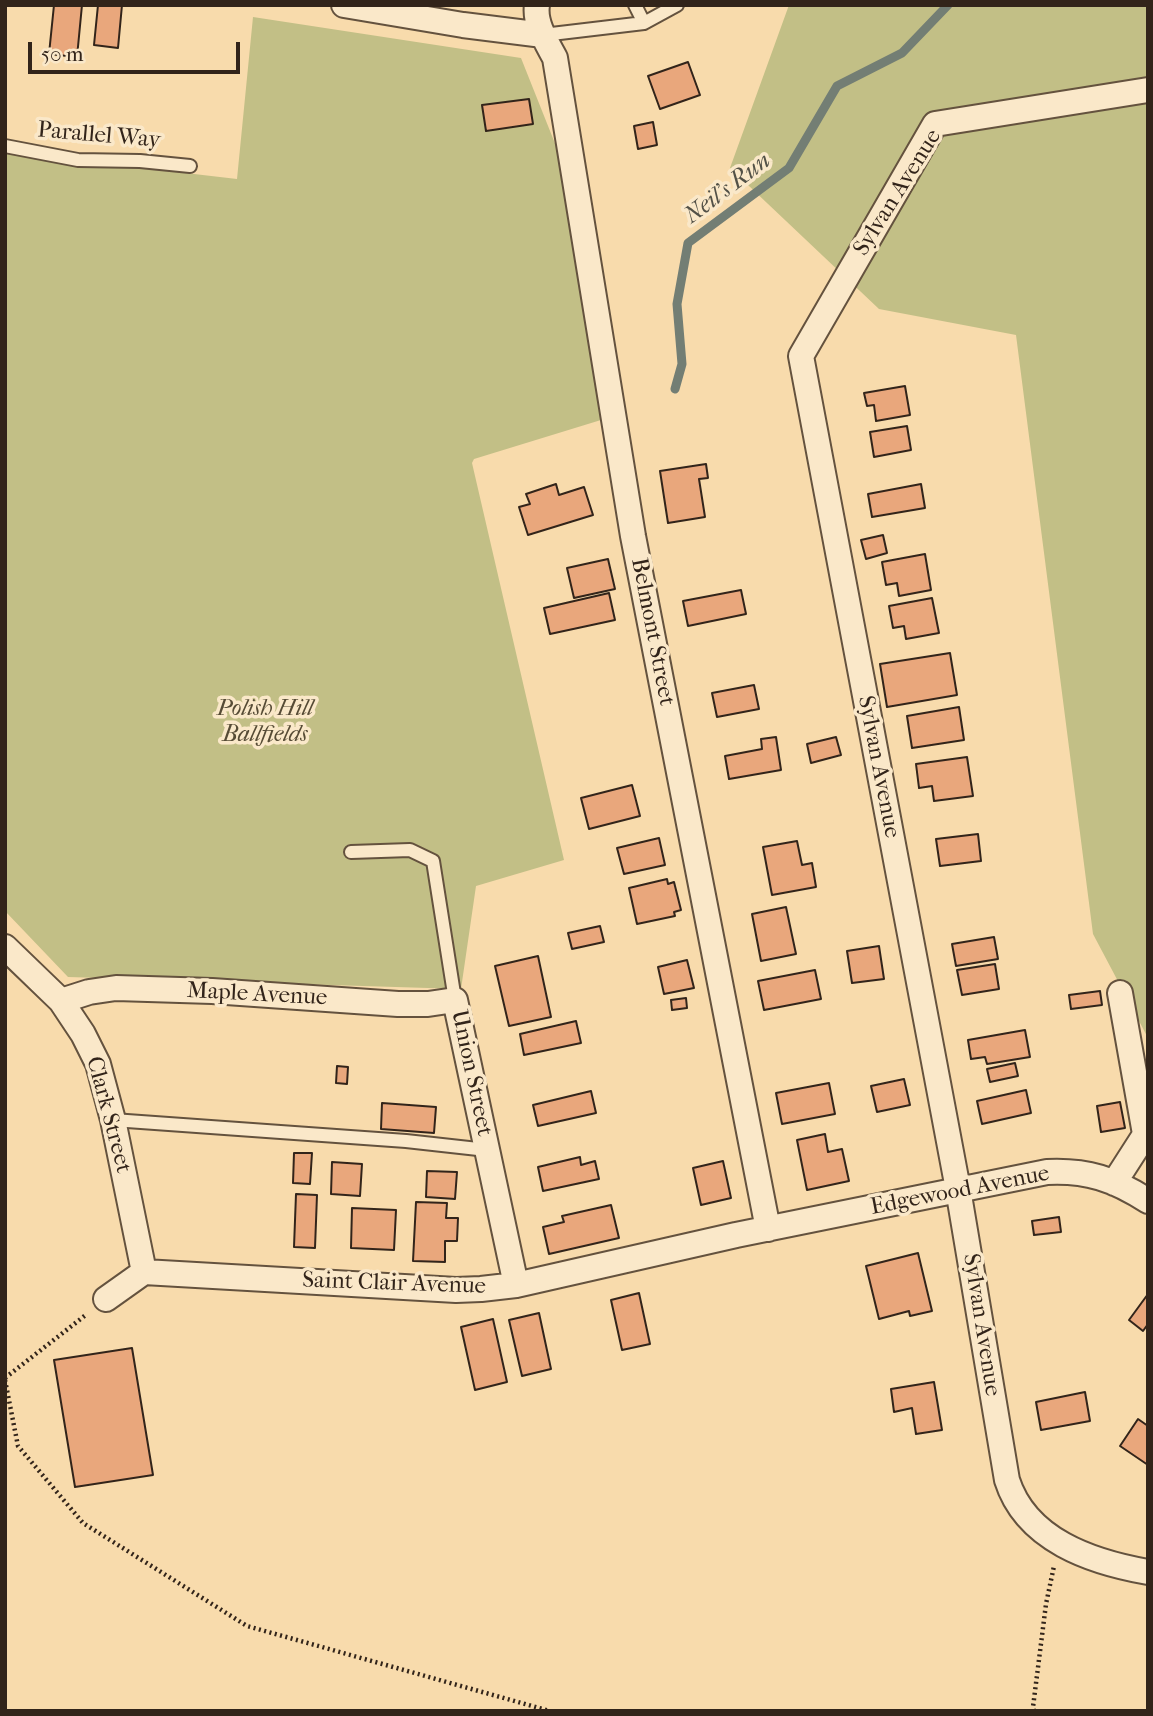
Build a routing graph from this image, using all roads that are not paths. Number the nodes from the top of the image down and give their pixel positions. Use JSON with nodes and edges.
{"nodes":[{"id":1,"x":344,"y":5,"type":"edge"},
{"id":2,"x":537,"y":5,"type":"edge"},
{"id":3,"x":635,"y":5,"type":"edge"},
{"id":4,"x":677,"y":5,"type":"edge"},
{"id":5,"x":644,"y":23,"type":"junction"},
{"id":6,"x":542,"y":35,"type":"junction"},
{"id":7,"x":1148,"y":90,"type":"edge"},
{"id":8,"x":5,"y":146,"type":"edge"},
{"id":9,"x":190,"y":166,"type":"dead end"},
{"id":10,"x":351,"y":852,"type":"dead end"},
{"id":11,"x":5,"y":947,"type":"edge"},
{"id":12,"x":1120,"y":993,"type":"dead end"},
{"id":13,"x":455,"y":1000,"type":"junction"},
{"id":14,"x":61,"y":1001,"type":"junction"},
{"id":15,"x":113,"y":1120,"type":"junction"},
{"id":16,"x":1147,"y":1132,"type":"edge"},
{"id":17,"x":487,"y":1150,"type":"junction"},
{"id":18,"x":1114,"y":1182,"type":"junction"},
{"id":19,"x":958,"y":1189,"type":"junction"},
{"id":20,"x":1148,"y":1201,"type":"edge"},
{"id":21,"x":768,"y":1229,"type":"junction"},
{"id":22,"x":144,"y":1272,"type":"junction"},
{"id":23,"x":516,"y":1285,"type":"junction"},
{"id":24,"x":106,"y":1299,"type":"road end"},
{"id":25,"x":1148,"y":1572,"type":"edge"}],
"edges":[{"from":1,"to":6,"type":"street"},
{"from":2,"to":6,"type":"street","name":"Belmont Street"},
{"from":3,"to":5,"type":"lane"},
{"from":4,"to":5,"type":"lane"},
{"from":5,"to":6,"type":"lane"},
{"from":6,"to":21,"type":"street","name":"Belmont Street"},
{"from":7,"to":19,"type":"street","name":"Sylvan Avenue"},
{"from":8,"to":9,"type":"lane","name":"Parallel Way"},
{"from":10,"to":13,"type":"lane","name":"Union Street"},
{"from":11,"to":14,"type":"street","name":"Clark Street"},
{"from":12,"to":16,"type":"street"},
{"from":13,"to":14,"type":"street","name":"Maple Avenue"},
{"from":13,"to":17,"type":"street","name":"Union Street"},
{"from":14,"to":15,"type":"street","name":"Clark Street"},
{"from":15,"to":17,"type":"lane"},
{"from":15,"to":22,"type":"street","name":"Clark Street"},
{"from":16,"to":18,"type":"street"},
{"from":17,"to":23,"type":"street","name":"Union Street"},
{"from":18,"to":19,"type":"street","name":"Edgewood Avenue"},
{"from":18,"to":20,"type":"street","name":"Edgewood Avenue"},
{"from":19,"to":21,"type":"street","name":"Edgewood Avenue"},
{"from":19,"to":25,"type":"street","name":"Sylvan Avenue"},
{"from":21,"to":23,"type":"street","name":"Saint Clair Avenue"},
{"from":22,"to":23,"type":"street","name":"Saint Clair Avenue"},
{"from":22,"to":24,"type":"street"}]}
